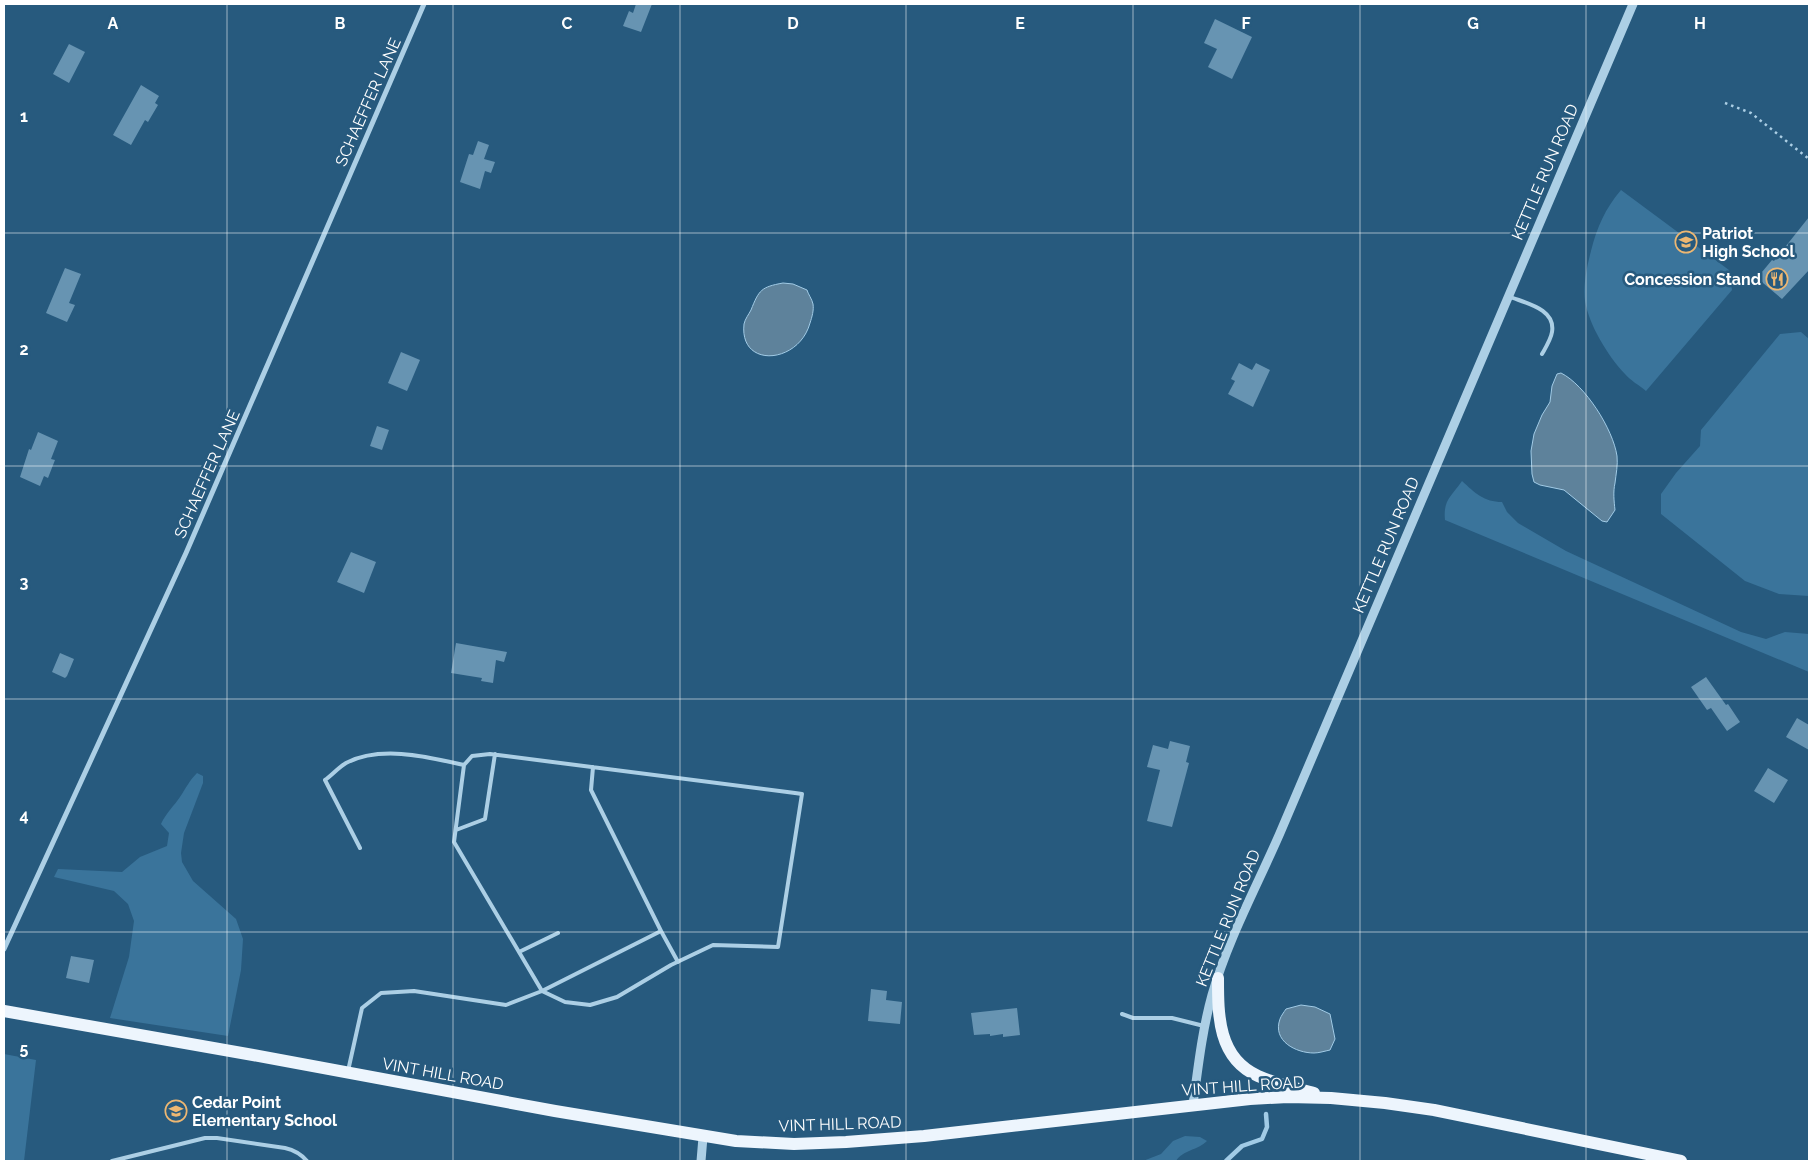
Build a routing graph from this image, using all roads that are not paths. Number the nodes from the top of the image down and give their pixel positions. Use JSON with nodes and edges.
{"nodes":[{"id":1,"x":424,"y":4,"type":"edge"},
{"id":2,"x":1633,"y":4,"type":"edge"},
{"id":3,"x":1508,"y":296,"type":"junction"},
{"id":4,"x":1542,"y":354,"type":"dead end"},
{"id":5,"x":495,"y":754,"type":"junction"},
{"id":6,"x":464,"y":765,"type":"junction"},
{"id":7,"x":593,"y":767,"type":"junction"},
{"id":8,"x":456,"y":830,"type":"junction"},
{"id":9,"x":360,"y":848,"type":"dead end"},
{"id":10,"x":661,"y":931,"type":"junction"},
{"id":11,"x":558,"y":933,"type":"dead end"},
{"id":12,"x":4,"y":949,"type":"edge"},
{"id":13,"x":519,"y":952,"type":"junction"},
{"id":14,"x":678,"y":962,"type":"junction"},
{"id":15,"x":1218,"y":978,"type":"junction"},
{"id":16,"x":542,"y":991,"type":"junction"},
{"id":17,"x":4,"y":1011,"type":"edge"},
{"id":18,"x":1122,"y":1014,"type":"dead end"},
{"id":19,"x":1204,"y":1026,"type":"junction"},
{"id":20,"x":348,"y":1073,"type":"junction"},
{"id":21,"x":1331,"y":1098,"type":"junction"},
{"id":22,"x":1193,"y":1105,"type":"junction"},
{"id":23,"x":704,"y":1137,"type":"junction"},
{"id":24,"x":112,"y":1161,"type":"edge"},
{"id":25,"x":306,"y":1161,"type":"edge"},
{"id":26,"x":701,"y":1161,"type":"edge"},
{"id":27,"x":1681,"y":1161,"type":"edge"}],
"edges":[{"from":1,"to":12,"type":"street","name":"SCHAEFFER LANE"},
{"from":2,"to":3,"type":"street","name":"KETTLE RUN ROAD"},
{"from":3,"to":4,"type":"lane"},
{"from":3,"to":15,"type":"street","name":"KETTLE RUN ROAD"},
{"from":5,"to":6,"type":"lane"},
{"from":5,"to":7,"type":"lane"},
{"from":5,"to":8,"type":"lane"},
{"from":6,"to":8,"type":"lane"},
{"from":6,"to":9,"type":"lane"},
{"from":7,"to":10,"type":"lane"},
{"from":7,"to":14,"type":"lane"},
{"from":8,"to":13,"type":"lane"},
{"from":10,"to":14,"type":"lane"},
{"from":10,"to":16,"type":"lane"},
{"from":11,"to":13,"type":"lane"},
{"from":13,"to":16,"type":"lane"},
{"from":14,"to":16,"type":"lane"},
{"from":15,"to":19,"type":"street","name":"KETTLE RUN ROAD"},
{"from":15,"to":21,"type":"main road"},
{"from":16,"to":20,"type":"lane"},
{"from":17,"to":20,"type":"main road","name":"VINT HILL ROAD"},
{"from":18,"to":19,"type":"lane"},
{"from":19,"to":22,"type":"street","name":"KETTLE RUN ROAD"},
{"from":20,"to":23,"type":"main road","name":"VINT HILL ROAD"},
{"from":21,"to":22,"type":"main road","name":"VINT HILL ROAD"},
{"from":21,"to":27,"type":"main road","name":"VINT HILL ROAD"},
{"from":22,"to":23,"type":"main road","name":"VINT HILL ROAD"},
{"from":23,"to":26,"type":"street"},
{"from":24,"to":25,"type":"lane"}]}
